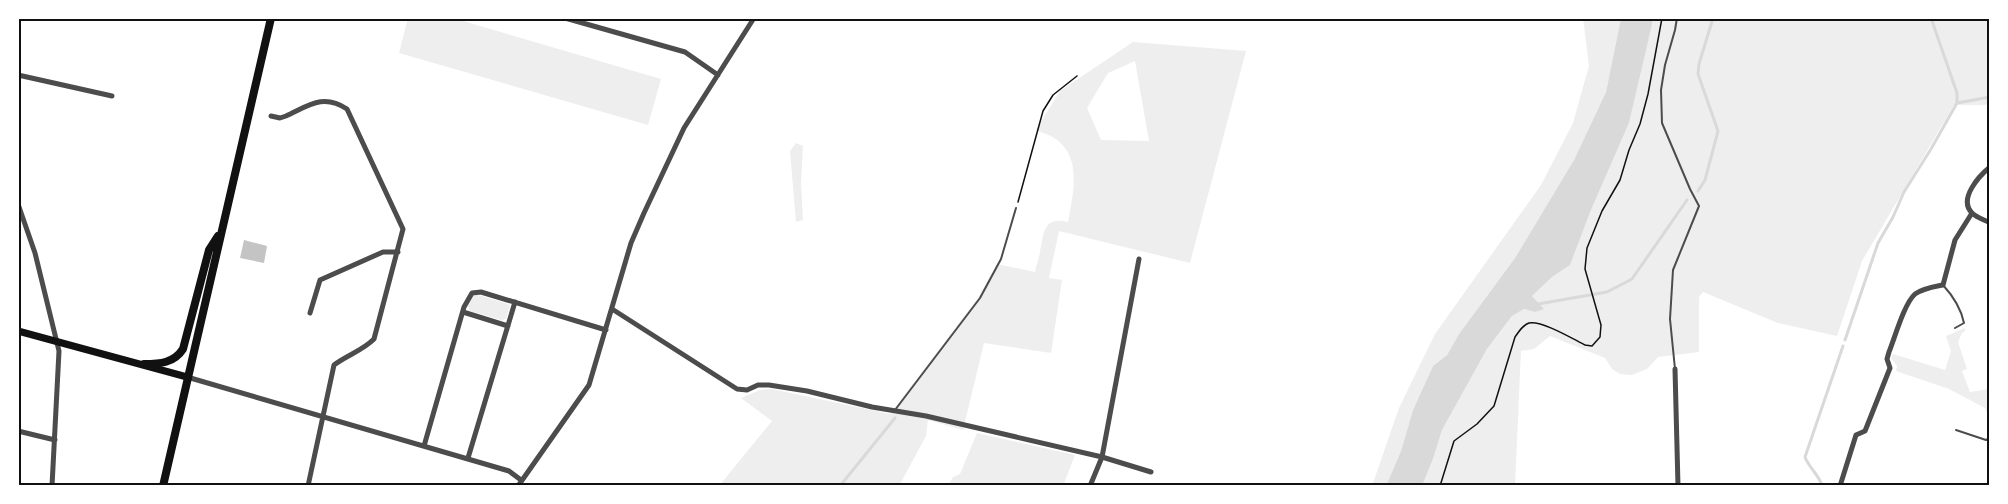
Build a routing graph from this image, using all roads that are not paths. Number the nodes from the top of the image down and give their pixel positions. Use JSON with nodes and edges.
{"nodes":[{"id":1,"x":271,"y":18,"type":"edge"},
{"id":2,"x":565,"y":18,"type":"edge"},
{"id":3,"x":754,"y":18,"type":"edge"},
{"id":4,"x":1677,"y":18,"type":"edge"},
{"id":5,"x":18,"y":75,"type":"edge"},
{"id":6,"x":718,"y":75,"type":"junction"},
{"id":7,"x":112,"y":96,"type":"dead end"},
{"id":8,"x":271,"y":116,"type":"dead end"},
{"id":9,"x":1990,"y":167,"type":"edge"},
{"id":10,"x":18,"y":204,"type":"edge"},
{"id":11,"x":1016,"y":208,"type":"road end"},
{"id":12,"x":1972,"y":213,"type":"junction"},
{"id":13,"x":1990,"y":223,"type":"edge"},
{"id":14,"x":222,"y":229,"type":"junction"},
{"id":15,"x":398,"y":252,"type":"junction"},
{"id":16,"x":1139,"y":259,"type":"dead end"},
{"id":17,"x":1943,"y":285,"type":"junction"},
{"id":18,"x":515,"y":302,"type":"junction"},
{"id":19,"x":612,"y":309,"type":"junction"},
{"id":20,"x":463,"y":312,"type":"junction"},
{"id":21,"x":310,"y":313,"type":"dead end"},
{"id":22,"x":508,"y":326,"type":"junction"},
{"id":23,"x":1955,"y":328,"type":"dead end"},
{"id":24,"x":606,"y":330,"type":"junction"},
{"id":25,"x":18,"y":331,"type":"edge"},
{"id":26,"x":56,"y":340,"type":"junction"},
{"id":27,"x":144,"y":364,"type":"junction"},
{"id":28,"x":1675,"y":369,"type":"joint"},
{"id":29,"x":187,"y":377,"type":"junction"},
{"id":30,"x":895,"y":411,"type":"junction"},
{"id":31,"x":323,"y":416,"type":"junction"},
{"id":32,"x":1956,"y":430,"type":"dead end"},
{"id":33,"x":18,"y":431,"type":"edge"},
{"id":34,"x":1990,"y":438,"type":"edge"},
{"id":35,"x":55,"y":440,"type":"junction"},
{"id":36,"x":424,"y":446,"type":"junction"},
{"id":37,"x":1102,"y":457,"type":"junction"},
{"id":38,"x":468,"y":458,"type":"junction"},
{"id":39,"x":1151,"y":472,"type":"dead end"},
{"id":40,"x":520,"y":483,"type":"edge"},
{"id":41,"x":52,"y":486,"type":"edge"},
{"id":42,"x":163,"y":486,"type":"edge"},
{"id":43,"x":308,"y":486,"type":"edge"},
{"id":44,"x":1090,"y":486,"type":"edge"},
{"id":45,"x":1678,"y":486,"type":"edge"},
{"id":46,"x":1840,"y":486,"type":"edge"}],
"edges":[{"from":1,"to":14,"type":"main road"},
{"from":2,"to":6,"type":"street"},
{"from":3,"to":6,"type":"street"},
{"from":4,"to":28,"type":"lane"},
{"from":5,"to":7,"type":"street"},
{"from":6,"to":19,"type":"street"},
{"from":8,"to":15,"type":"street"},
{"from":9,"to":12,"type":"street"},
{"from":10,"to":26,"type":"street"},
{"from":11,"to":30,"type":"lane"},
{"from":12,"to":13,"type":"street"},
{"from":12,"to":17,"type":"street"},
{"from":14,"to":27,"type":"main road"},
{"from":14,"to":29,"type":"main road"},
{"from":15,"to":21,"type":"street"},
{"from":15,"to":31,"type":"street"},
{"from":16,"to":37,"type":"street"},
{"from":17,"to":23,"type":"lane"},
{"from":17,"to":46,"type":"street"},
{"from":18,"to":20,"type":"street"},
{"from":18,"to":22,"type":"street"},
{"from":18,"to":24,"type":"street"},
{"from":19,"to":24,"type":"street"},
{"from":19,"to":30,"type":"street"},
{"from":20,"to":22,"type":"street"},
{"from":20,"to":36,"type":"street"},
{"from":22,"to":38,"type":"street"},
{"from":24,"to":40,"type":"street"},
{"from":25,"to":26,"type":"main road"},
{"from":26,"to":27,"type":"main road"},
{"from":26,"to":35,"type":"street"},
{"from":27,"to":29,"type":"main road"},
{"from":28,"to":45,"type":"street"},
{"from":29,"to":31,"type":"street"},
{"from":29,"to":42,"type":"main road"},
{"from":30,"to":37,"type":"street"},
{"from":31,"to":36,"type":"street"},
{"from":31,"to":43,"type":"street"},
{"from":32,"to":34,"type":"lane"},
{"from":33,"to":35,"type":"street"},
{"from":35,"to":41,"type":"street"},
{"from":36,"to":38,"type":"street"},
{"from":37,"to":39,"type":"street"},
{"from":37,"to":44,"type":"street"},
{"from":38,"to":40,"type":"street"}]}
